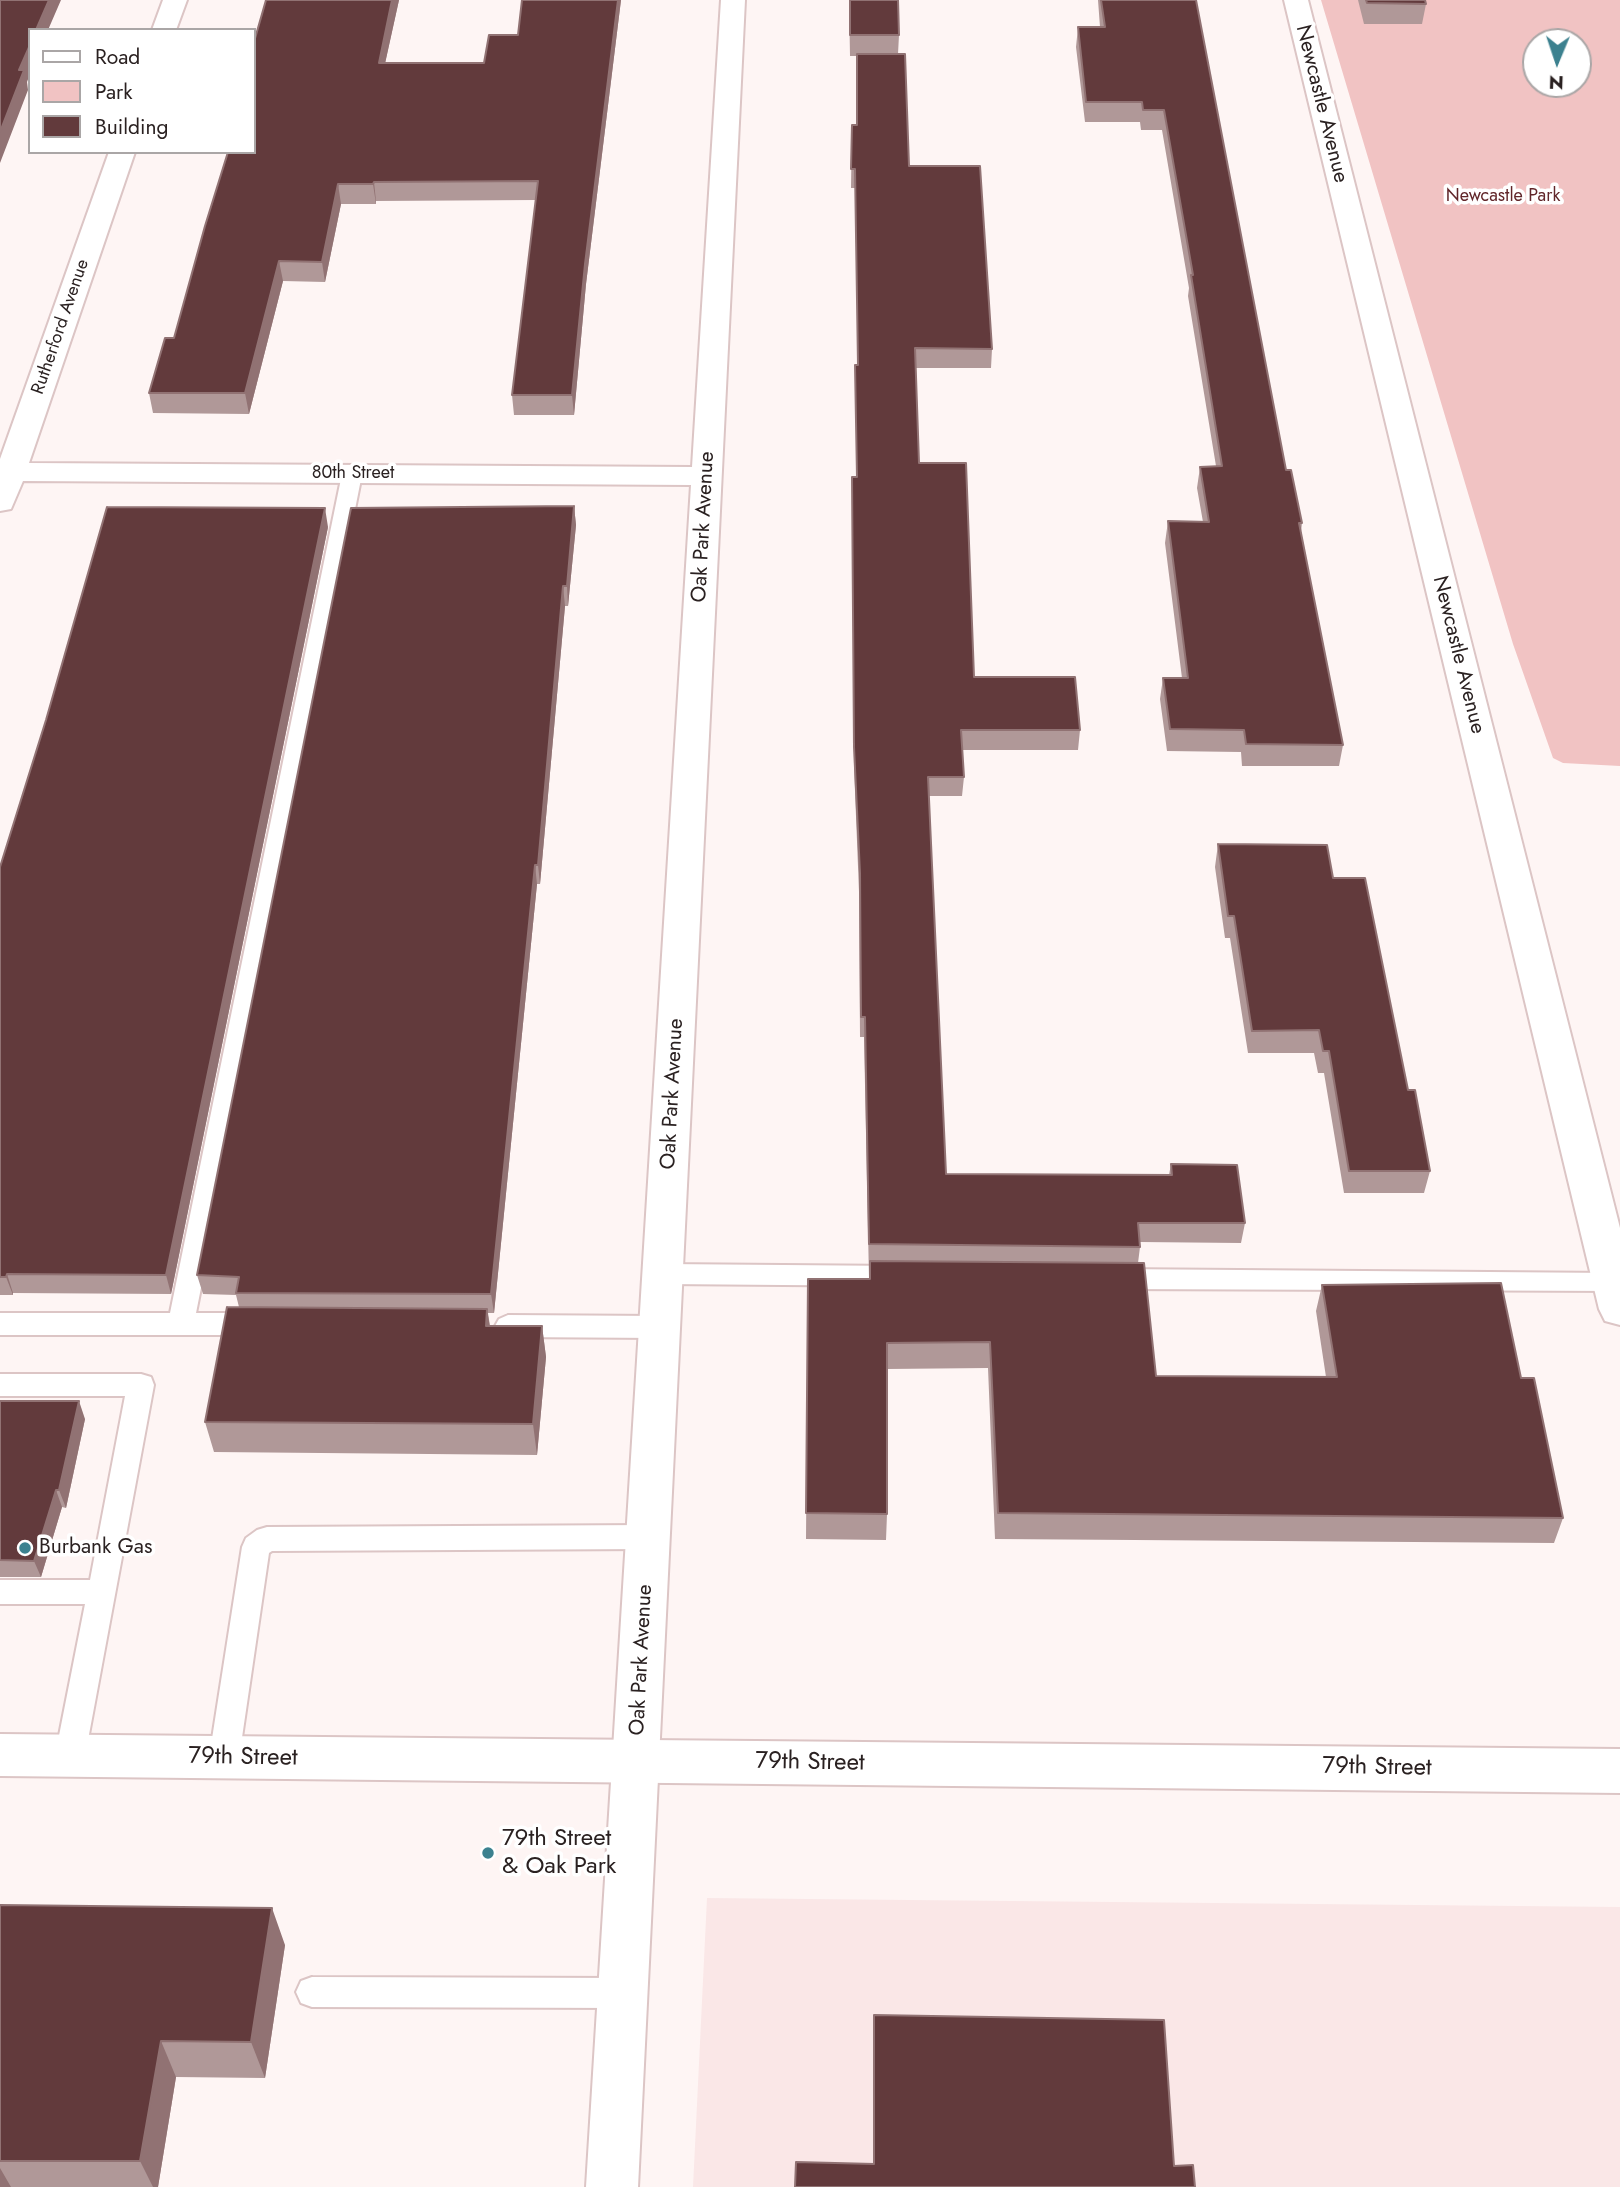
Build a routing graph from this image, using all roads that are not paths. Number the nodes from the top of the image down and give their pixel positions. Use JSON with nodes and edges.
{"nodes":[{"id":1,"x":175,"y":0,"type":"edge"},
{"id":2,"x":733,"y":0,"type":"edge"},
{"id":3,"x":1296,"y":0,"type":"edge"},
{"id":4,"x":165,"y":28,"type":"edge"},
{"id":5,"x":121,"y":154,"type":"edge"},
{"id":6,"x":5,"y":472,"type":"edge"},
{"id":7,"x":352,"y":474,"type":"junction"},
{"id":8,"x":707,"y":476,"type":"junction"},
{"id":9,"x":0,"y":502,"type":"edge"},
{"id":10,"x":664,"y":1273,"type":"junction"},
{"id":11,"x":931,"y":1277,"type":"edge"},
{"id":12,"x":1083,"y":1278,"type":"edge"},
{"id":13,"x":1617,"y":1296,"type":"edge"},
{"id":14,"x":0,"y":1324,"type":"edge"},
{"id":15,"x":181,"y":1324,"type":"junction"},
{"id":16,"x":279,"y":1325,"type":"edge"},
{"id":17,"x":489,"y":1326,"type":"edge"},
{"id":18,"x":660,"y":1326,"type":"junction"},
{"id":19,"x":0,"y":1385,"type":"edge"},
{"id":20,"x":649,"y":1537,"type":"junction"},
{"id":21,"x":0,"y":1592,"type":"edge"},
{"id":22,"x":102,"y":1592,"type":"junction"},
{"id":23,"x":0,"y":1755,"type":"edge"},
{"id":24,"x":70,"y":1756,"type":"junction"},
{"id":25,"x":223,"y":1758,"type":"junction"},
{"id":26,"x":636,"y":1761,"type":"junction"},
{"id":27,"x":1620,"y":1771,"type":"edge"},
{"id":28,"x":312,"y":1992,"type":"dead end"},
{"id":29,"x":623,"y":1993,"type":"junction"},
{"id":30,"x":612,"y":2187,"type":"edge"}],
"edges":[{"from":1,"to":4,"type":"street"},
{"from":2,"to":8,"type":"street","name":"Oak Park Avenue"},
{"from":3,"to":13,"type":"street","name":"Newcastle Avenue"},
{"from":5,"to":6,"type":"street","name":"Rutherford Avenue"},
{"from":6,"to":7,"type":"street","name":"80th Street"},
{"from":6,"to":9,"type":"street","name":"Rutherford Avenue"},
{"from":7,"to":8,"type":"street","name":"80th Street"},
{"from":7,"to":15,"type":"lane"},
{"from":8,"to":10,"type":"street","name":"Oak Park Avenue"},
{"from":10,"to":11,"type":"lane"},
{"from":10,"to":18,"type":"street","name":"Oak Park Avenue"},
{"from":12,"to":13,"type":"lane"},
{"from":14,"to":15,"type":"lane"},
{"from":15,"to":16,"type":"lane"},
{"from":17,"to":18,"type":"lane"},
{"from":18,"to":20,"type":"street","name":"Oak Park Avenue"},
{"from":19,"to":22,"type":"lane"},
{"from":20,"to":25,"type":"lane"},
{"from":20,"to":26,"type":"street","name":"Oak Park Avenue"},
{"from":21,"to":22,"type":"lane"},
{"from":22,"to":24,"type":"lane"},
{"from":23,"to":24,"type":"street","name":"79th Street"},
{"from":24,"to":25,"type":"street","name":"79th Street"},
{"from":25,"to":26,"type":"street","name":"79th Street"},
{"from":26,"to":27,"type":"street","name":"79th Street"},
{"from":26,"to":29,"type":"street","name":"Oak Park Avenue"},
{"from":28,"to":29,"type":"lane"},
{"from":29,"to":30,"type":"street","name":"Oak Park Avenue"}]}
